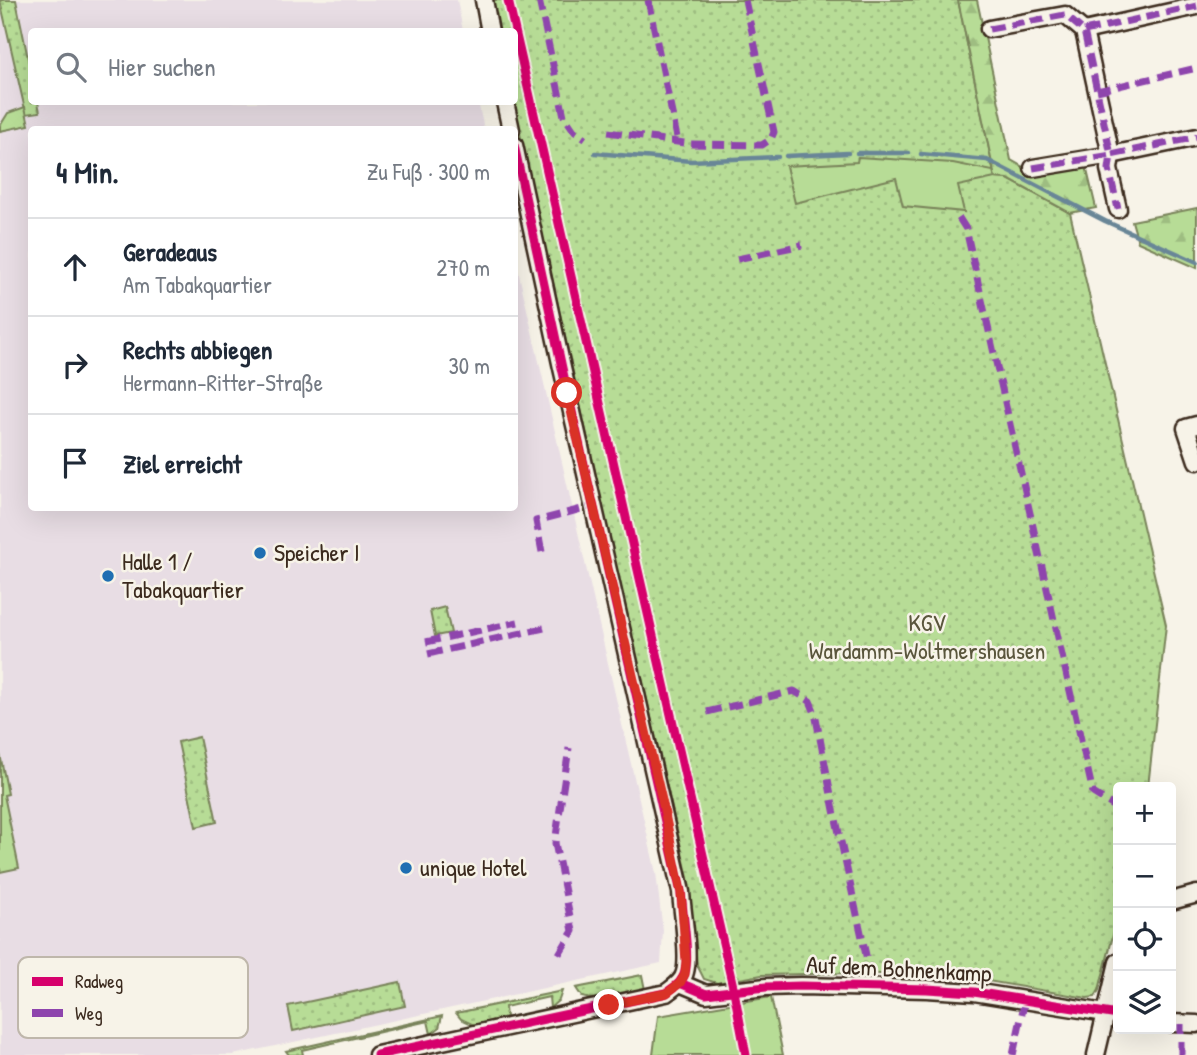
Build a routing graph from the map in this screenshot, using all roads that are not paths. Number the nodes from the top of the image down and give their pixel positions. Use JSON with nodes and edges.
{"nodes":[{"id":1,"x":484,"y":0,"type":"edge"},
{"id":2,"x":1197,"y":6,"type":"edge"},
{"id":3,"x":490,"y":28,"type":"edge"},
{"id":4,"x":989,"y":29,"type":"dead end"},
{"id":5,"x":1084,"y":31,"type":"junction"},
{"id":6,"x":506,"y":105,"type":"edge"},
{"id":7,"x":510,"y":126,"type":"edge"},
{"id":8,"x":1197,"y":137,"type":"edge"},
{"id":9,"x":1111,"y":155,"type":"junction"},
{"id":10,"x":518,"y":164,"type":"edge"},
{"id":11,"x":1032,"y":168,"type":"dead end"},
{"id":12,"x":1118,"y":209,"type":"dead end"},
{"id":13,"x":1191,"y":427,"type":"edge"},
{"id":14,"x":1197,"y":461,"type":"edge"},
{"id":15,"x":1197,"y":894,"type":"edge"},
{"id":16,"x":1176,"y":900,"type":"edge"},
{"id":17,"x":1117,"y":971,"type":"edge"},
{"id":18,"x":680,"y":983,"type":"junction"},
{"id":19,"x":1112,"y":1014,"type":"edge"},
{"id":20,"x":1176,"y":1023,"type":"edge"},
{"id":21,"x":1197,"y":1024,"type":"edge"},
{"id":22,"x":377,"y":1055,"type":"edge"},
{"id":23,"x":1096,"y":1055,"type":"edge"}],
"edges":[{"from":1,"to":3,"type":"street"},
{"from":2,"to":5,"type":"street"},
{"from":4,"to":5,"type":"street"},
{"from":5,"to":9,"type":"street"},
{"from":6,"to":7,"type":"street"},
{"from":8,"to":9,"type":"street"},
{"from":9,"to":11,"type":"street"},
{"from":9,"to":12,"type":"street"},
{"from":10,"to":18,"type":"street"},
{"from":13,"to":14,"type":"street"},
{"from":15,"to":16,"type":"street"},
{"from":17,"to":19,"type":"street"},
{"from":18,"to":19,"type":"street","name":"Auf dem Bohnenkamp"},
{"from":18,"to":22,"type":"street"},
{"from":19,"to":23,"type":"street"},
{"from":20,"to":21,"type":"street"}]}
